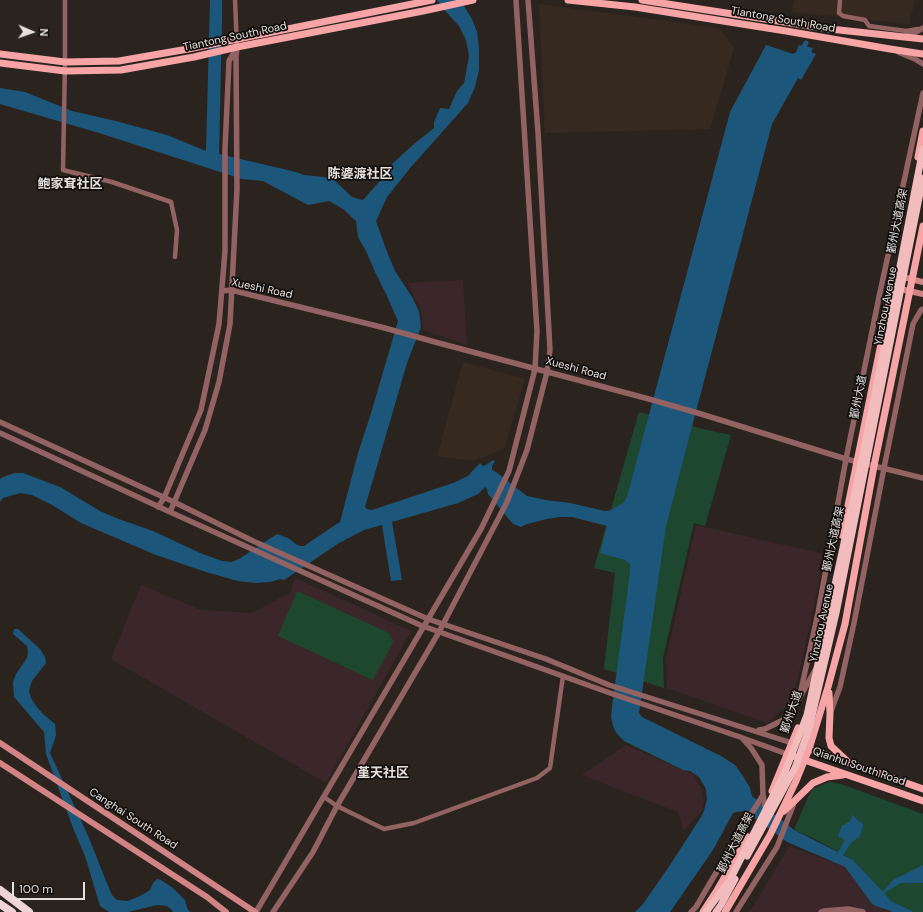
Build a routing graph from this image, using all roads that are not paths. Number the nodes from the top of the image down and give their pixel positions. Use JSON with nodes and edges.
{"nodes":[{"id":1,"x":65,"y":0,"type":"edge"},
{"id":2,"x":235,"y":0,"type":"edge"},
{"id":3,"x":432,"y":0,"type":"edge"},
{"id":4,"x":516,"y":0,"type":"edge"},
{"id":5,"x":528,"y":0,"type":"edge"},
{"id":6,"x":568,"y":0,"type":"edge"},
{"id":7,"x":642,"y":0,"type":"edge"},
{"id":8,"x":840,"y":0,"type":"edge"},
{"id":9,"x":470,"y":1,"type":"edge"},
{"id":10,"x":922,"y":28,"type":"edge"},
{"id":11,"x":893,"y":36,"type":"junction"},
{"id":12,"x":237,"y":39,"type":"junction"},
{"id":13,"x":923,"y":39,"type":"edge"},
{"id":14,"x":234,"y":48,"type":"junction"},
{"id":15,"x":890,"y":49,"type":"junction"},
{"id":16,"x":0,"y":54,"type":"edge"},
{"id":17,"x":923,"y":54,"type":"edge"},
{"id":18,"x":65,"y":62,"type":"junction"},
{"id":19,"x":0,"y":63,"type":"edge"},
{"id":20,"x":923,"y":64,"type":"edge"},
{"id":21,"x":65,"y":71,"type":"junction"},
{"id":22,"x":923,"y":93,"type":"edge"},
{"id":23,"x":923,"y":131,"type":"edge"},
{"id":24,"x":923,"y":149,"type":"edge"},
{"id":25,"x":923,"y":178,"type":"edge"},
{"id":26,"x":923,"y":226,"type":"edge"},
{"id":27,"x":175,"y":257,"type":"dead end"},
{"id":28,"x":895,"y":275,"type":"junction"},
{"id":29,"x":912,"y":279,"type":"junction"},
{"id":30,"x":923,"y":282,"type":"edge"},
{"id":31,"x":892,"y":288,"type":"junction"},
{"id":32,"x":231,"y":290,"type":"junction"},
{"id":33,"x":222,"y":291,"type":"junction"},
{"id":34,"x":909,"y":291,"type":"junction"},
{"id":35,"x":923,"y":294,"type":"edge"},
{"id":36,"x":923,"y":309,"type":"edge"},
{"id":37,"x":535,"y":369,"type":"junction"},
{"id":38,"x":547,"y":372,"type":"junction"},
{"id":39,"x":0,"y":422,"type":"edge"},
{"id":40,"x":0,"y":433,"type":"edge"},
{"id":41,"x":846,"y":459,"type":"junction"},
{"id":42,"x":857,"y":462,"type":"junction"},
{"id":43,"x":874,"y":466,"type":"junction"},
{"id":44,"x":884,"y":468,"type":"junction"},
{"id":45,"x":923,"y":478,"type":"edge"},
{"id":46,"x":164,"y":498,"type":"junction"},
{"id":47,"x":174,"y":502,"type":"junction"},
{"id":48,"x":158,"y":506,"type":"junction"},
{"id":49,"x":170,"y":512,"type":"junction"},
{"id":50,"x":428,"y":619,"type":"junction"},
{"id":51,"x":443,"y":625,"type":"junction"},
{"id":52,"x":424,"y":627,"type":"junction"},
{"id":53,"x":439,"y":632,"type":"junction"},
{"id":54,"x":815,"y":669,"type":"junction"},
{"id":55,"x":563,"y":676,"type":"junction"},
{"id":56,"x":828,"y":687,"type":"junction"},
{"id":57,"x":799,"y":699,"type":"junction"},
{"id":58,"x":830,"y":713,"type":"junction"},
{"id":59,"x":756,"y":730,"type":"junction"},
{"id":60,"x":740,"y":737,"type":"junction"},
{"id":61,"x":0,"y":743,"type":"edge"},
{"id":62,"x":792,"y":743,"type":"junction"},
{"id":63,"x":809,"y":749,"type":"junction"},
{"id":64,"x":787,"y":754,"type":"junction"},
{"id":65,"x":804,"y":760,"type":"junction"},
{"id":66,"x":0,"y":763,"type":"edge"},
{"id":67,"x":851,"y":764,"type":"junction"},
{"id":68,"x":846,"y":775,"type":"junction"},
{"id":69,"x":923,"y":789,"type":"edge"},
{"id":70,"x":763,"y":795,"type":"junction"},
{"id":71,"x":324,"y":797,"type":"junction"},
{"id":72,"x":795,"y":800,"type":"junction"},
{"id":73,"x":923,"y":800,"type":"edge"},
{"id":74,"x":337,"y":806,"type":"junction"},
{"id":75,"x":766,"y":806,"type":"junction"},
{"id":76,"x":779,"y":815,"type":"junction"},
{"id":77,"x":0,"y":890,"type":"edge"},
{"id":78,"x":0,"y":904,"type":"edge"},
{"id":79,"x":12,"y":912,"type":"edge"},
{"id":80,"x":29,"y":912,"type":"edge"},
{"id":81,"x":226,"y":912,"type":"edge"},
{"id":82,"x":255,"y":912,"type":"edge"},
{"id":83,"x":273,"y":912,"type":"edge"},
{"id":84,"x":691,"y":912,"type":"edge"},
{"id":85,"x":703,"y":912,"type":"edge"},
{"id":86,"x":706,"y":912,"type":"edge"},
{"id":87,"x":716,"y":912,"type":"edge"},
{"id":88,"x":725,"y":912,"type":"edge"},
{"id":89,"x":736,"y":912,"type":"edge"},
{"id":90,"x":821,"y":912,"type":"edge"},
{"id":91,"x":863,"y":912,"type":"edge"}],
"edges":[{"from":1,"to":18,"type":"street"},
{"from":2,"to":12,"type":"street"},
{"from":3,"to":12,"type":"main road"},
{"from":4,"to":37,"type":"street"},
{"from":5,"to":38,"type":"street"},
{"from":6,"to":15,"type":"main road","name":"Tiantong South Road"},
{"from":7,"to":11,"type":"main road"},
{"from":8,"to":10,"type":"street"},
{"from":9,"to":14,"type":"main road","name":"Tiantong South Road"},
{"from":10,"to":11,"type":"street"},
{"from":11,"to":13,"type":"main road"},
{"from":12,"to":14,"type":"street"},
{"from":12,"to":18,"type":"main road"},
{"from":14,"to":21,"type":"main road","name":"Tiantong South Road"},
{"from":14,"to":32,"type":"street"},
{"from":14,"to":33,"type":"street"},
{"from":15,"to":17,"type":"main road","name":"Tiantong South Road"},
{"from":15,"to":20,"type":"street"},
{"from":16,"to":18,"type":"main road"},
{"from":18,"to":21,"type":"street"},
{"from":19,"to":21,"type":"main road","name":"Tiantong South Road"},
{"from":21,"to":27,"type":"street"},
{"from":22,"to":41,"type":"street","name":"Yinzhou Avenue"},
{"from":23,"to":28,"type":"main road","name":"Yinzhou Avenue"},
{"from":24,"to":86,"type":"highway","name":"鄞州大道高架","bridge":true},
{"from":25,"to":87,"type":"highway","name":"Yinzhou Avenue","bridge":true},
{"from":26,"to":29,"type":"main road","name":"Yinzhou Avenue"},
{"from":28,"to":29,"type":"main road"},
{"from":28,"to":31,"type":"main road","name":"Yinzhou Avenue"},
{"from":29,"to":30,"type":"main road"},
{"from":29,"to":34,"type":"main road","name":"Yinzhou Avenue"},
{"from":31,"to":34,"type":"main road"},
{"from":31,"to":42,"type":"main road","name":"鄞州大道"},
{"from":32,"to":33,"type":"street","name":"Xueshi Road"},
{"from":32,"to":37,"type":"street","name":"Xueshi Road"},
{"from":32,"to":47,"type":"street"},
{"from":33,"to":46,"type":"street"},
{"from":34,"to":35,"type":"main road"},
{"from":34,"to":43,"type":"main road","name":"Yinzhou Avenue"},
{"from":36,"to":44,"type":"street"},
{"from":37,"to":38,"type":"street","name":"Xueshi Road"},
{"from":37,"to":50,"type":"street"},
{"from":38,"to":41,"type":"street","name":"Xueshi Road"},
{"from":38,"to":51,"type":"street"},
{"from":39,"to":46,"type":"street"},
{"from":40,"to":48,"type":"street"},
{"from":41,"to":42,"type":"street","name":"Xueshi Road"},
{"from":41,"to":57,"type":"street","name":"Yinzhou Avenue"},
{"from":42,"to":43,"type":"street","name":"Xueshi Road"},
{"from":42,"to":54,"type":"main road","name":"鄞州大道"},
{"from":43,"to":44,"type":"street","name":"Xueshi Road"},
{"from":43,"to":56,"type":"main road","name":"Yinzhou Avenue"},
{"from":44,"to":45,"type":"street","name":"Xueshi Road"},
{"from":44,"to":58,"type":"street"},
{"from":46,"to":47,"type":"street"},
{"from":46,"to":48,"type":"street"},
{"from":47,"to":49,"type":"street"},
{"from":47,"to":50,"type":"street"},
{"from":48,"to":49,"type":"street"},
{"from":49,"to":52,"type":"street"},
{"from":50,"to":51,"type":"street"},
{"from":50,"to":52,"type":"street"},
{"from":51,"to":53,"type":"street"},
{"from":51,"to":59,"type":"street"},
{"from":52,"to":53,"type":"street"},
{"from":52,"to":71,"type":"street"},
{"from":53,"to":55,"type":"street"},
{"from":53,"to":74,"type":"street"},
{"from":54,"to":57,"type":"street"},
{"from":54,"to":62,"type":"main road","name":"鄞州大道"},
{"from":55,"to":60,"type":"street"},
{"from":55,"to":74,"type":"street"},
{"from":56,"to":58,"type":"main road"},
{"from":56,"to":63,"type":"main road","name":"Yinzhou Avenue"},
{"from":57,"to":59,"type":"street"},
{"from":58,"to":67,"type":"main road"},
{"from":59,"to":62,"type":"street"},
{"from":60,"to":64,"type":"street"},
{"from":60,"to":70,"type":"street"},
{"from":61,"to":82,"type":"main road","name":"Canghai South Road"},
{"from":62,"to":63,"type":"main road"},
{"from":62,"to":64,"type":"main road","name":"鄞州大道"},
{"from":63,"to":65,"type":"main road","name":"Yinzhou Avenue"},
{"from":63,"to":67,"type":"main road"},
{"from":64,"to":65,"type":"main road","name":"Qianhu South Road"},
{"from":64,"to":75,"type":"main road","name":"鄞州大道"},
{"from":65,"to":68,"type":"main road","name":"Qianhu South Road"},
{"from":65,"to":76,"type":"main road","name":"Yinzhou Avenue"},
{"from":66,"to":81,"type":"main road"},
{"from":67,"to":69,"type":"main road"},
{"from":68,"to":72,"type":"main road"},
{"from":68,"to":73,"type":"main road","name":"Qianhu South Road"},
{"from":70,"to":75,"type":"street"},
{"from":70,"to":84,"type":"street"},
{"from":71,"to":74,"type":"street"},
{"from":71,"to":82,"type":"street"},
{"from":72,"to":76,"type":"main road"},
{"from":72,"to":89,"type":"street"},
{"from":74,"to":83,"type":"street"},
{"from":75,"to":85,"type":"main road","name":"鄞州大道"},
{"from":76,"to":88,"type":"main road","name":"Yinzhou Avenue"},
{"from":77,"to":80,"type":"highway"},
{"from":78,"to":79,"type":"highway"},
{"from":90,"to":91,"type":"street"}]}
